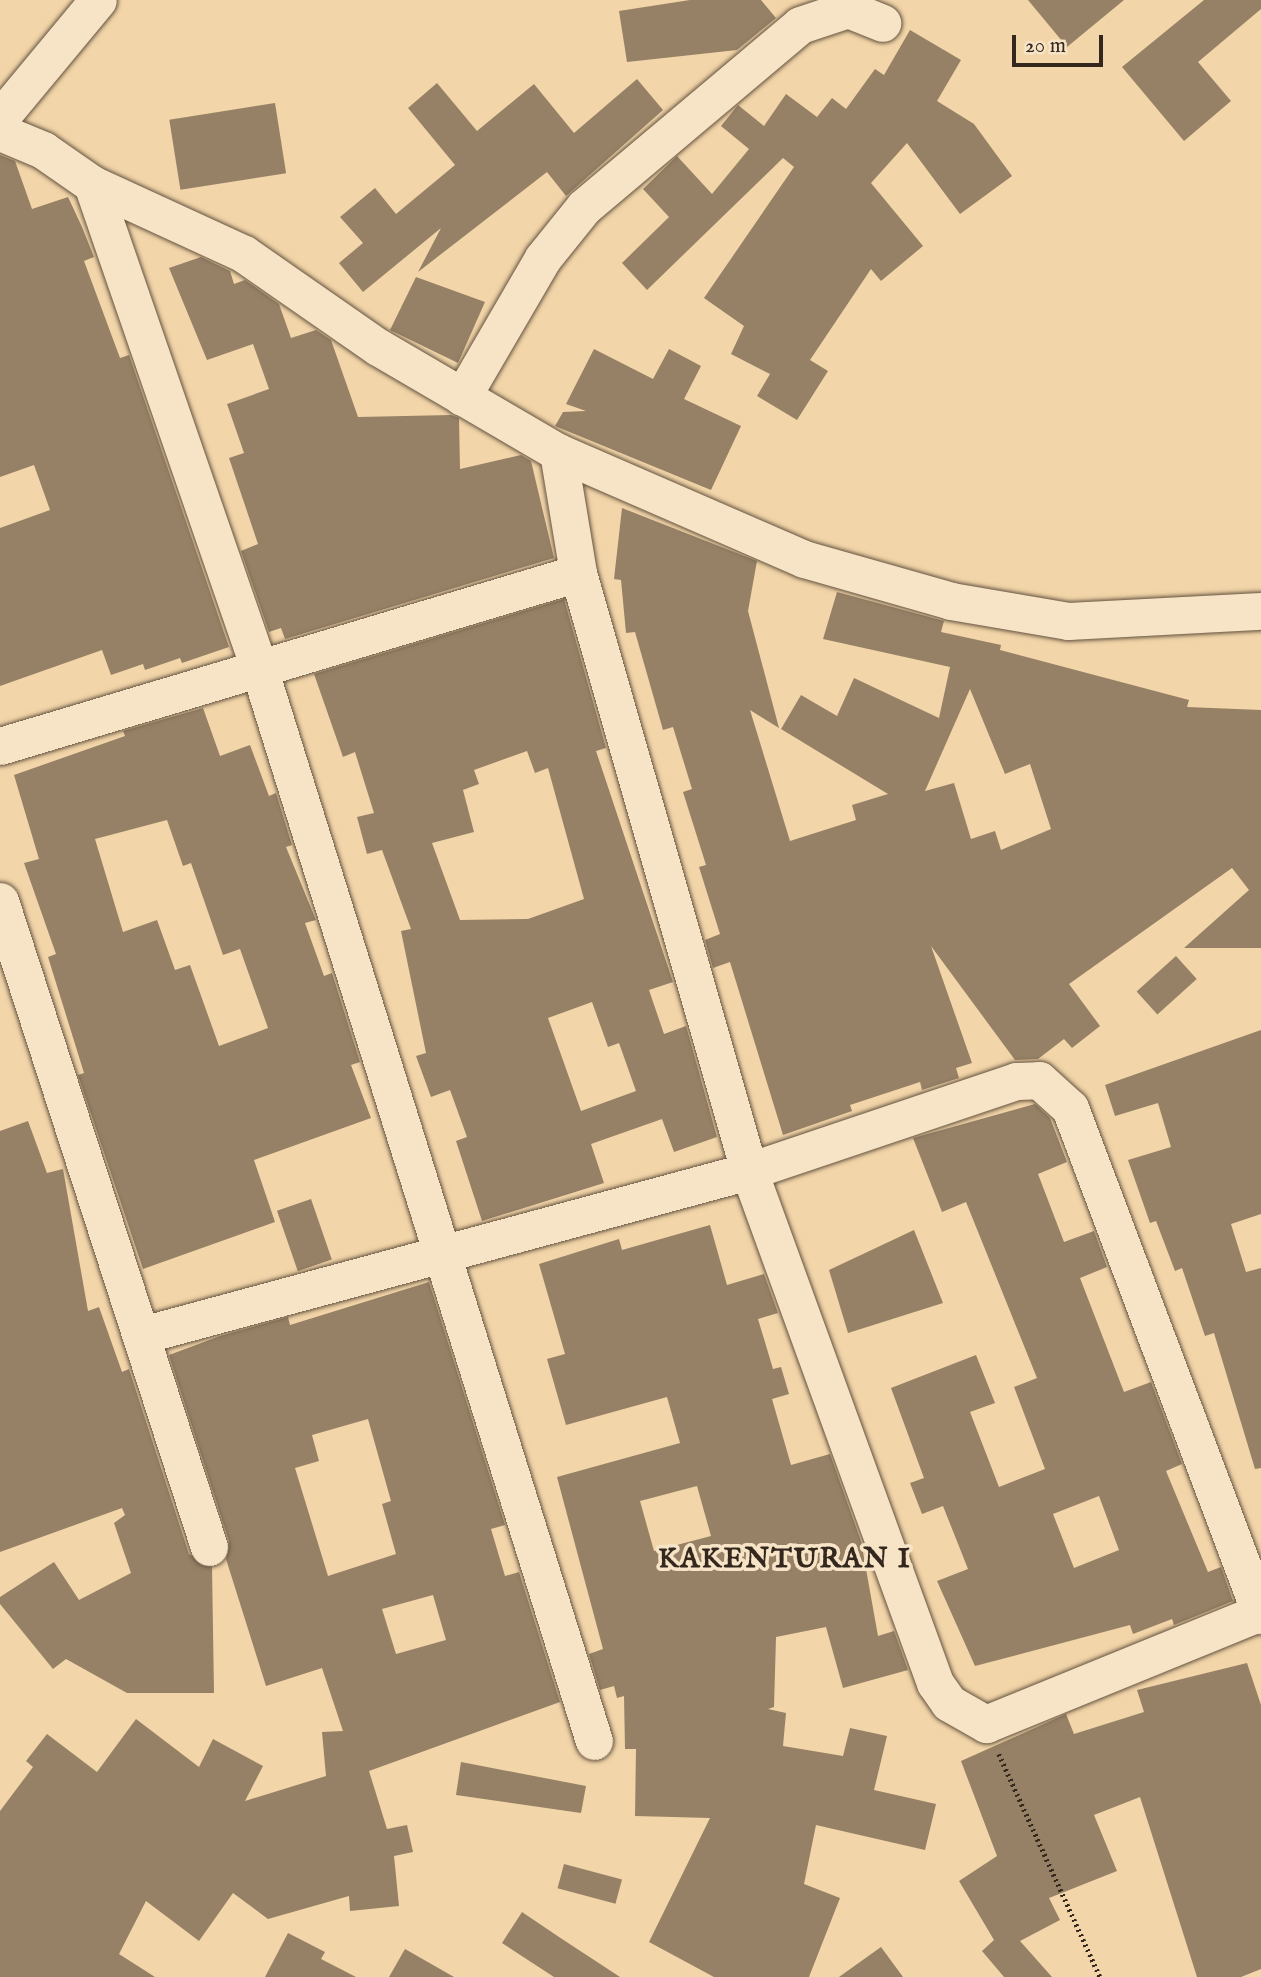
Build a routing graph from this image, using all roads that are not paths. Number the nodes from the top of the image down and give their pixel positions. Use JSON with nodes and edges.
{"nodes":[{"id":1,"x":98,"y":0,"type":"edge"},
{"id":2,"x":882,"y":23,"type":"dead end"},
{"id":3,"x":0,"y":118,"type":"edge"},
{"id":4,"x":0,"y":132,"type":"edge"},
{"id":5,"x":92,"y":184,"type":"junction"},
{"id":6,"x":462,"y":397,"type":"junction"},
{"id":7,"x":558,"y":452,"type":"junction"},
{"id":8,"x":578,"y":573,"type":"junction"},
{"id":9,"x":1261,"y":611,"type":"edge"},
{"id":10,"x":259,"y":668,"type":"junction"},
{"id":11,"x":0,"y":746,"type":"edge"},
{"id":12,"x":0,"y":901,"type":"edge"},
{"id":13,"x":749,"y":1171,"type":"junction"},
{"id":14,"x":443,"y":1252,"type":"junction"},
{"id":15,"x":142,"y":1335,"type":"junction"},
{"id":16,"x":209,"y":1547,"type":"dead end"},
{"id":17,"x":1261,"y":1613,"type":"edge"},
{"id":18,"x":594,"y":1741,"type":"dead end"}],
"edges":[{"from":1,"to":3,"type":"street"},
{"from":2,"to":6,"type":"street"},
{"from":4,"to":5,"type":"street"},
{"from":5,"to":6,"type":"street"},
{"from":5,"to":10,"type":"street"},
{"from":6,"to":7,"type":"street"},
{"from":7,"to":8,"type":"street"},
{"from":7,"to":9,"type":"street"},
{"from":8,"to":10,"type":"street"},
{"from":8,"to":13,"type":"street"},
{"from":10,"to":11,"type":"street"},
{"from":10,"to":14,"type":"street"},
{"from":12,"to":15,"type":"street"},
{"from":13,"to":14,"type":"street"},
{"from":13,"to":17,"type":"street"},
{"from":13,"to":17,"type":"street"},
{"from":14,"to":15,"type":"street"},
{"from":14,"to":18,"type":"street"},
{"from":15,"to":16,"type":"street"}]}
